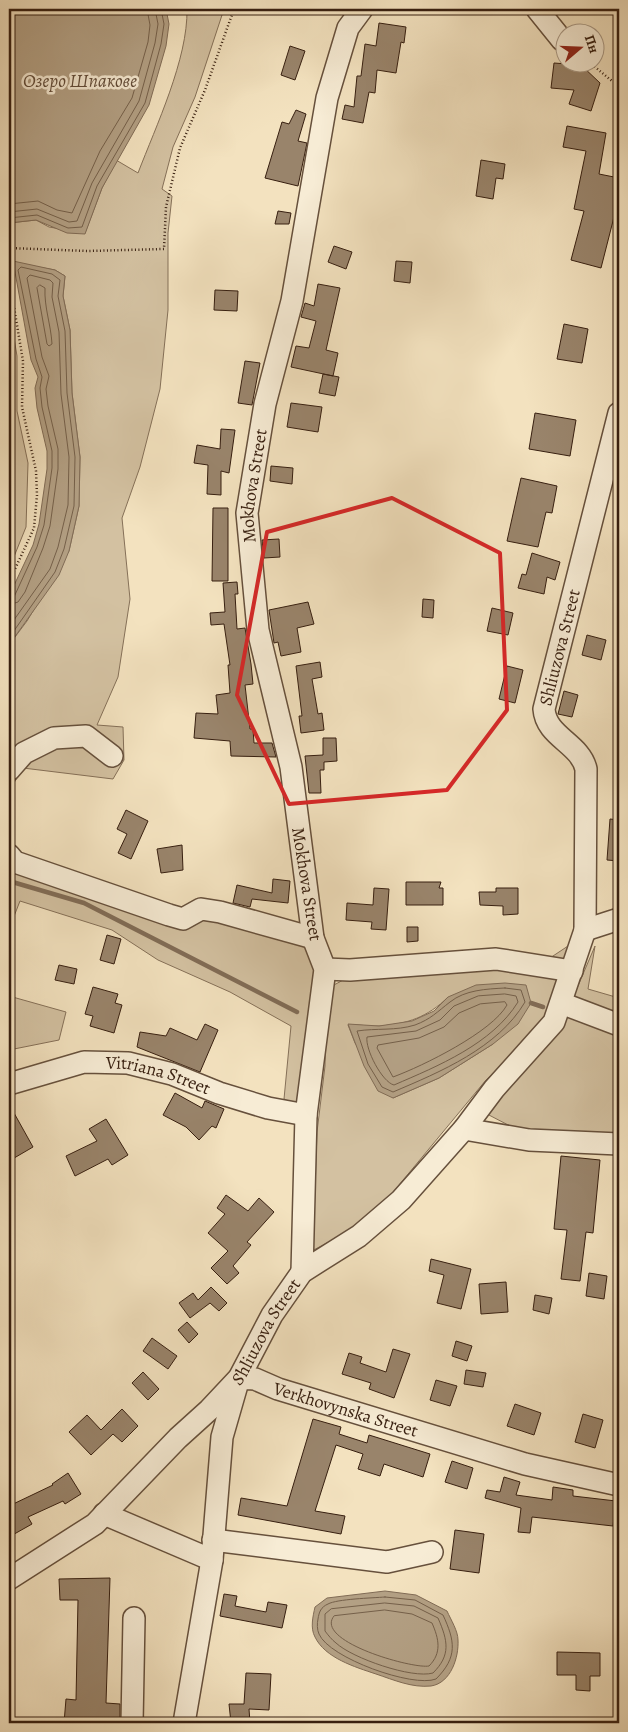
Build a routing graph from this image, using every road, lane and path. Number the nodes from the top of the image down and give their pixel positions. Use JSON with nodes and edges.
{"nodes":[{"id":1,"x":234,"y":9,"type":"edge"},
{"id":2,"x":362,"y":9,"type":"edge"},
{"id":3,"x":537,"y":9,"type":"edge"},
{"id":4,"x":556,"y":33,"type":"edge"},
{"id":5,"x":602,"y":72,"type":"edge"},
{"id":6,"x":619,"y":83,"type":"edge"},
{"id":7,"x":9,"y":248,"type":"edge"},
{"id":8,"x":9,"y":288,"type":"edge"},
{"id":9,"x":619,"y":413,"type":"edge"},
{"id":10,"x":9,"y":582,"type":"edge"},
{"id":11,"x":112,"y":756,"type":"dead end"},
{"id":12,"x":9,"y":770,"type":"edge"},
{"id":13,"x":9,"y":856,"type":"edge"},
{"id":14,"x":619,"y":919,"type":"edge"},
{"id":15,"x":585,"y":930,"type":"junction"},
{"id":16,"x":313,"y":938,"type":"junction"},
{"id":17,"x":325,"y":969,"type":"junction"},
{"id":18,"x":572,"y":971,"type":"junction"},
{"id":19,"x":561,"y":1003,"type":"junction"},
{"id":20,"x":619,"y":1025,"type":"edge"},
{"id":21,"x":9,"y":1084,"type":"edge"},
{"id":22,"x":306,"y":1115,"type":"junction"},
{"id":23,"x":464,"y":1129,"type":"junction"},
{"id":24,"x":619,"y":1144,"type":"edge"},
{"id":25,"x":302,"y":1272,"type":"junction"},
{"id":26,"x":239,"y":1378,"type":"junction"},
{"id":27,"x":619,"y":1485,"type":"edge"},
{"id":28,"x":104,"y":1514,"type":"junction"},
{"id":29,"x":213,"y":1550,"type":"junction"},
{"id":30,"x":432,"y":1552,"type":"dead end"},
{"id":31,"x":9,"y":1579,"type":"edge"},
{"id":32,"x":134,"y":1618,"type":"dead end"},
{"id":33,"x":132,"y":1723,"type":"edge"},
{"id":34,"x":184,"y":1723,"type":"edge"}],
"edges":[{"from":1,"to":7,"type":"path"},
{"from":2,"to":16,"type":"street","name":"Mokhova Street"},
{"from":3,"to":4,"type":"street"},
{"from":5,"to":6,"type":"path"},
{"from":8,"to":10,"type":"path"},
{"from":9,"to":15,"type":"street","name":"Shliuzova Street"},
{"from":11,"to":12,"type":"street"},
{"from":13,"to":16,"type":"street"},
{"from":14,"to":15,"type":"street"},
{"from":15,"to":18,"type":"street","name":"Shliuzova Street"},
{"from":16,"to":17,"type":"street","name":"Mokhova Street"},
{"from":17,"to":18,"type":"street"},
{"from":17,"to":22,"type":"street"},
{"from":18,"to":19,"type":"street","name":"Shliuzova Street"},
{"from":19,"to":20,"type":"street"},
{"from":19,"to":23,"type":"street","name":"Shliuzova Street"},
{"from":21,"to":22,"type":"street","name":"Vitriana Street"},
{"from":22,"to":25,"type":"street"},
{"from":23,"to":24,"type":"street"},
{"from":23,"to":25,"type":"street","name":"Shliuzova Street"},
{"from":25,"to":26,"type":"street","name":"Shliuzova Street"},
{"from":26,"to":27,"type":"street","name":"Verkhovynska Street"},
{"from":26,"to":28,"type":"street","name":"Shliuzova Street"},
{"from":26,"to":29,"type":"street"},
{"from":28,"to":29,"type":"street"},
{"from":28,"to":31,"type":"street","name":"Shliuzova Street"},
{"from":29,"to":30,"type":"street"},
{"from":29,"to":34,"type":"street"},
{"from":32,"to":33,"type":"street"}]}
